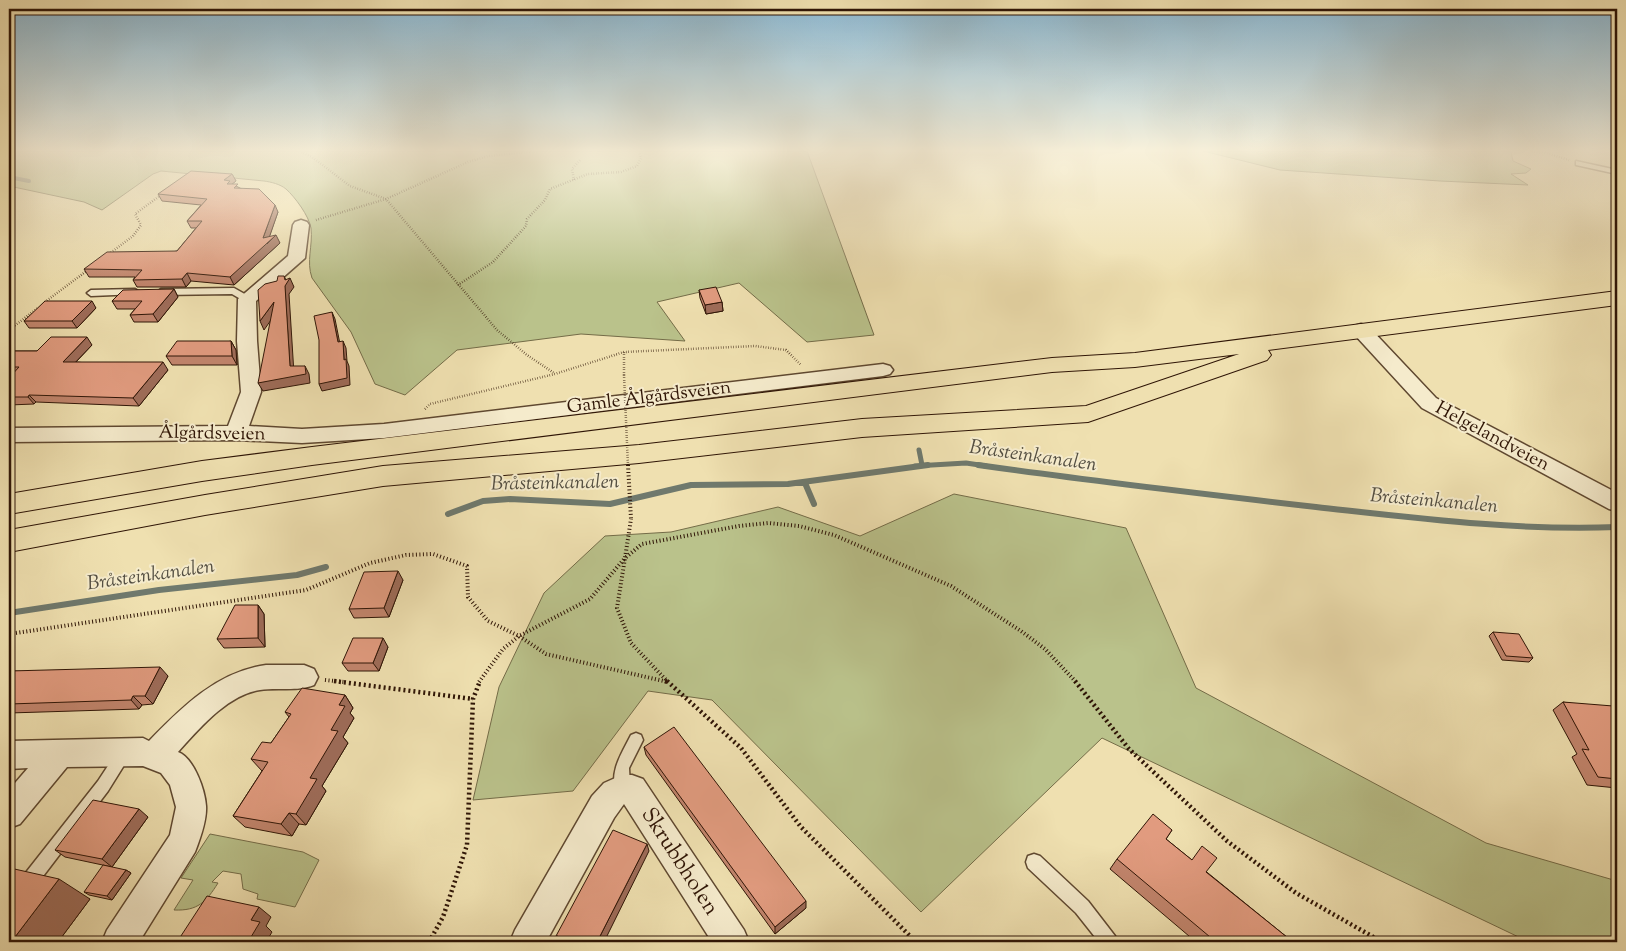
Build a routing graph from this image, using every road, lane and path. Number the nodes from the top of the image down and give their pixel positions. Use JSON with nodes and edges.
{"nodes":[{"id":1,"x":160,"y":195,"type":"edge"},
{"id":2,"x":376,"y":195,"type":"edge"},
{"id":3,"x":394,"y":195,"type":"edge"},
{"id":4,"x":547,"y":195,"type":"edge"},
{"id":5,"x":386,"y":199,"type":"junction"},
{"id":6,"x":307,"y":222,"type":"joint"},
{"id":7,"x":102,"y":259,"type":"edge"},
{"id":8,"x":94,"y":265,"type":"edge"},
{"id":9,"x":458,"y":285,"type":"junction"},
{"id":10,"x":91,"y":293,"type":"dead end"},
{"id":11,"x":1617,"y":298,"type":"edge"},
{"id":12,"x":247,"y":299,"type":"junction"},
{"id":13,"x":9,"y":330,"type":"edge"},
{"id":14,"x":1361,"y":330,"type":"junction"},
{"id":15,"x":1318,"y":335,"type":"junction"},
{"id":16,"x":624,"y":352,"type":"junction"},
{"id":17,"x":883,"y":370,"type":"dead end"},
{"id":18,"x":554,"y":374,"type":"junction"},
{"id":19,"x":813,"y":378,"type":"junction"},
{"id":20,"x":418,"y":420,"type":"junction"},
{"id":21,"x":236,"y":433,"type":"junction"},
{"id":22,"x":9,"y":435,"type":"edge"},
{"id":23,"x":1617,"y":503,"type":"edge"},
{"id":24,"x":9,"y":504,"type":"edge"},
{"id":25,"x":9,"y":541,"type":"edge"},
{"id":26,"x":626,"y":558,"type":"junction"},
{"id":27,"x":9,"y":634,"type":"edge"},
{"id":28,"x":519,"y":636,"type":"junction"},
{"id":29,"x":304,"y":677,"type":"joint"},
{"id":30,"x":669,"y":683,"type":"junction"},
{"id":31,"x":473,"y":699,"type":"junction"},
{"id":32,"x":636,"y":740,"type":"dead end"},
{"id":33,"x":60,"y":753,"type":"junction"},
{"id":34,"x":141,"y":753,"type":"junction"},
{"id":35,"x":9,"y":755,"type":"edge"},
{"id":36,"x":622,"y":788,"type":"junction"},
{"id":37,"x":9,"y":813,"type":"edge"},
{"id":38,"x":1034,"y":862,"type":"dead end"},
{"id":39,"x":9,"y":907,"type":"edge"},
{"id":40,"x":119,"y":942,"type":"edge"},
{"id":41,"x":429,"y":942,"type":"edge"},
{"id":42,"x":527,"y":942,"type":"edge"},
{"id":43,"x":732,"y":942,"type":"edge"},
{"id":44,"x":916,"y":942,"type":"edge"},
{"id":45,"x":1109,"y":942,"type":"edge"},
{"id":46,"x":1382,"y":942,"type":"edge"}],
"edges":[{"from":1,"to":7,"type":"path"},
{"from":2,"to":5,"type":"path"},
{"from":3,"to":5,"type":"path"},
{"from":4,"to":9,"type":"path"},
{"from":5,"to":6,"type":"path"},
{"from":5,"to":9,"type":"path"},
{"from":6,"to":12,"type":"street"},
{"from":8,"to":13,"type":"path"},
{"from":9,"to":18,"type":"path"},
{"from":10,"to":12,"type":"lane"},
{"from":11,"to":14,"type":"highway"},
{"from":12,"to":21,"type":"street"},
{"from":14,"to":15,"type":"highway"},
{"from":14,"to":23,"type":"street","name":"Helgelandveien"},
{"from":15,"to":24,"type":"highway"},
{"from":15,"to":25,"type":"highway"},
{"from":16,"to":18,"type":"path"},
{"from":16,"to":19,"type":"path"},
{"from":16,"to":26,"type":"path","bridge":true},
{"from":17,"to":19,"type":"street","name":"Gamle Ålgårdsveien"},
{"from":18,"to":20,"type":"path"},
{"from":19,"to":20,"type":"street","name":"Gamle Ålgårdsveien"},
{"from":20,"to":21,"type":"street","name":"Ålgårdsveien"},
{"from":21,"to":22,"type":"street","name":"Ålgårdsveien"},
{"from":26,"to":28,"type":"path"},
{"from":26,"to":30,"type":"path"},
{"from":26,"to":46,"type":"path"},
{"from":27,"to":28,"type":"path"},
{"from":28,"to":30,"type":"path"},
{"from":28,"to":31,"type":"path"},
{"from":29,"to":31,"type":"path"},
{"from":29,"to":34,"type":"street"},
{"from":30,"to":44,"type":"path"},
{"from":31,"to":41,"type":"path"},
{"from":32,"to":36,"type":"lane"},
{"from":33,"to":34,"type":"street"},
{"from":33,"to":35,"type":"street"},
{"from":33,"to":37,"type":"street"},
{"from":34,"to":39,"type":"lane"},
{"from":34,"to":40,"type":"street"},
{"from":36,"to":42,"type":"street"},
{"from":36,"to":43,"type":"street","name":"Skrubbholen"},
{"from":38,"to":45,"type":"lane"}]}
